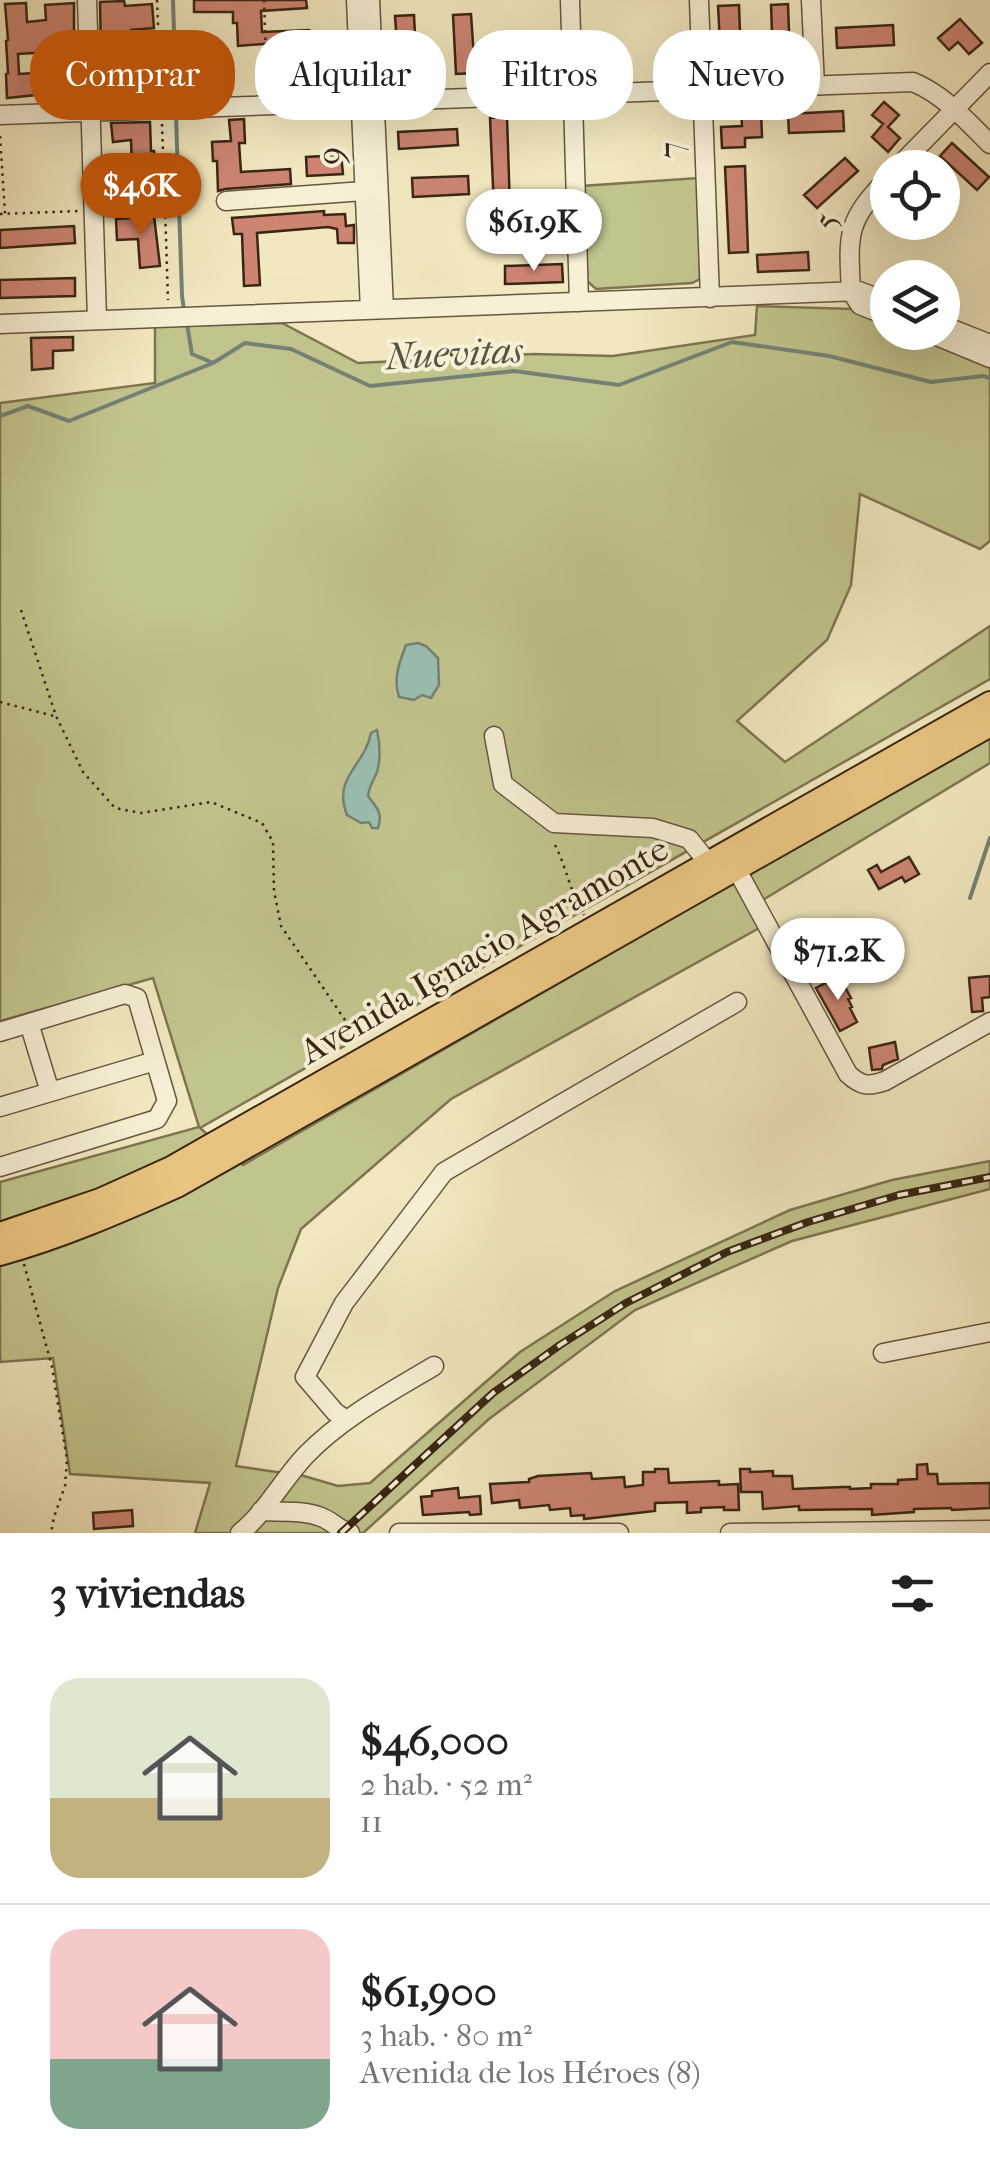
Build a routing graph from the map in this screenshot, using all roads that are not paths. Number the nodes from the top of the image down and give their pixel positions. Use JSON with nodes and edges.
{"nodes":[{"id":1,"x":87,"y":0,"type":"edge"},
{"id":2,"x":356,"y":0,"type":"edge"},
{"id":3,"x":370,"y":0,"type":"edge"},
{"id":4,"x":570,"y":0,"type":"edge"},
{"id":5,"x":699,"y":0,"type":"edge"},
{"id":6,"x":811,"y":0,"type":"edge"},
{"id":7,"x":88,"y":30,"type":"edge"},
{"id":8,"x":359,"y":30,"type":"edge"},
{"id":9,"x":369,"y":30,"type":"edge"},
{"id":10,"x":571,"y":30,"type":"edge"},
{"id":11,"x":700,"y":30,"type":"edge"},
{"id":12,"x":813,"y":30,"type":"edge"},
{"id":13,"x":990,"y":73,"type":"edge"},
{"id":14,"x":820,"y":86,"type":"edge"},
{"id":15,"x":954,"y":108,"type":"junction"},
{"id":16,"x":30,"y":113,"type":"edge"},
{"id":17,"x":0,"y":114,"type":"edge"},
{"id":18,"x":91,"y":120,"type":"edge"},
{"id":19,"x":366,"y":120,"type":"edge"},
{"id":20,"x":368,"y":120,"type":"edge"},
{"id":21,"x":574,"y":120,"type":"edge"},
{"id":22,"x":703,"y":120,"type":"edge"},
{"id":23,"x":990,"y":144,"type":"edge"},
{"id":24,"x":914,"y":150,"type":"edge"},
{"id":25,"x":364,"y":191,"type":"junction"},
{"id":26,"x":870,"y":199,"type":"edge"},
{"id":27,"x":226,"y":201,"type":"dead end"},
{"id":28,"x":851,"y":292,"type":"junction"},
{"id":29,"x":870,"y":295,"type":"edge"},
{"id":30,"x":710,"y":298,"type":"junction"},
{"id":31,"x":579,"y":302,"type":"junction"},
{"id":32,"x":377,"y":309,"type":"junction"},
{"id":33,"x":870,"y":309,"type":"edge"},
{"id":34,"x":98,"y":319,"type":"junction"},
{"id":35,"x":0,"y":324,"type":"edge"},
{"id":36,"x":960,"y":333,"type":"edge"},
{"id":37,"x":960,"y":339,"type":"edge"},
{"id":38,"x":986,"y":345,"type":"edge"},
{"id":39,"x":990,"y":702,"type":"edge"},
{"id":40,"x":990,"y":725,"type":"edge"},
{"id":41,"x":494,"y":736,"type":"dead end"},
{"id":42,"x":722,"y":870,"type":"junction"},
{"id":43,"x":738,"y":1002,"type":"dead end"},
{"id":44,"x":990,"y":1022,"type":"edge"},
{"id":45,"x":29,"y":1023,"type":"junction"},
{"id":46,"x":0,"y":1032,"type":"edge"},
{"id":47,"x":155,"y":1061,"type":"junction"},
{"id":48,"x":50,"y":1092,"type":"junction"},
{"id":49,"x":0,"y":1107,"type":"edge"},
{"id":50,"x":0,"y":1168,"type":"edge"},
{"id":51,"x":0,"y":1234,"type":"edge"},
{"id":52,"x":10,"y":1251,"type":"edge"},
{"id":53,"x":990,"y":1332,"type":"edge"},
{"id":54,"x":883,"y":1353,"type":"dead end"},
{"id":55,"x":434,"y":1366,"type":"dead end"},
{"id":56,"x":345,"y":1419,"type":"junction"},
{"id":57,"x":261,"y":1511,"type":"junction"},
{"id":58,"x":990,"y":1530,"type":"edge"},
{"id":59,"x":933,"y":1532,"type":"edge"},
{"id":60,"x":240,"y":1533,"type":"edge"},
{"id":61,"x":350,"y":1533,"type":"edge"},
{"id":62,"x":399,"y":1533,"type":"edge"},
{"id":63,"x":619,"y":1533,"type":"edge"},
{"id":64,"x":730,"y":1533,"type":"edge"}],
"edges":[{"from":1,"to":7,"type":"street"},
{"from":2,"to":8,"type":"street","name":"9"},
{"from":3,"to":9,"type":"street","name":"9"},
{"from":4,"to":10,"type":"street"},
{"from":5,"to":11,"type":"street","name":"7"},
{"from":6,"to":12,"type":"street"},
{"from":13,"to":15,"type":"street"},
{"from":14,"to":15,"type":"street"},
{"from":15,"to":23,"type":"street"},
{"from":15,"to":24,"type":"street"},
{"from":16,"to":17,"type":"street"},
{"from":18,"to":34,"type":"street"},
{"from":19,"to":25,"type":"street","name":"9"},
{"from":20,"to":32,"type":"street","name":"9"},
{"from":21,"to":31,"type":"street"},
{"from":22,"to":30,"type":"street","name":"7"},
{"from":25,"to":27,"type":"street"},
{"from":25,"to":32,"type":"street","name":"9"},
{"from":26,"to":28,"type":"street","name":"5"},
{"from":28,"to":29,"type":"street"},
{"from":28,"to":30,"type":"street"},
{"from":28,"to":33,"type":"street"},
{"from":30,"to":31,"type":"street"},
{"from":31,"to":32,"type":"street"},
{"from":32,"to":34,"type":"street"},
{"from":34,"to":35,"type":"street"},
{"from":36,"to":38,"type":"street"},
{"from":37,"to":38,"type":"street"},
{"from":39,"to":42,"type":"main road","name":"Avenida Ignacio Agramonte"},
{"from":40,"to":42,"type":"main road","name":"Avenida Ignacio Agramonte"},
{"from":41,"to":42,"type":"street"},
{"from":42,"to":44,"type":"street"},
{"from":42,"to":51,"type":"main road","name":"Avenida Ignacio Agramonte"},
{"from":42,"to":52,"type":"main road","name":"Avenida Ignacio Agramonte"},
{"from":43,"to":56,"type":"street"},
{"from":45,"to":46,"type":"street"},
{"from":45,"to":47,"type":"street"},
{"from":45,"to":48,"type":"street"},
{"from":47,"to":48,"type":"street"},
{"from":47,"to":50,"type":"street"},
{"from":48,"to":49,"type":"street"},
{"from":53,"to":54,"type":"street"},
{"from":55,"to":56,"type":"street"},
{"from":56,"to":57,"type":"street"},
{"from":57,"to":60,"type":"street"},
{"from":57,"to":61,"type":"street"},
{"from":58,"to":59,"type":"street"},
{"from":59,"to":64,"type":"street"},
{"from":62,"to":63,"type":"street"}]}
